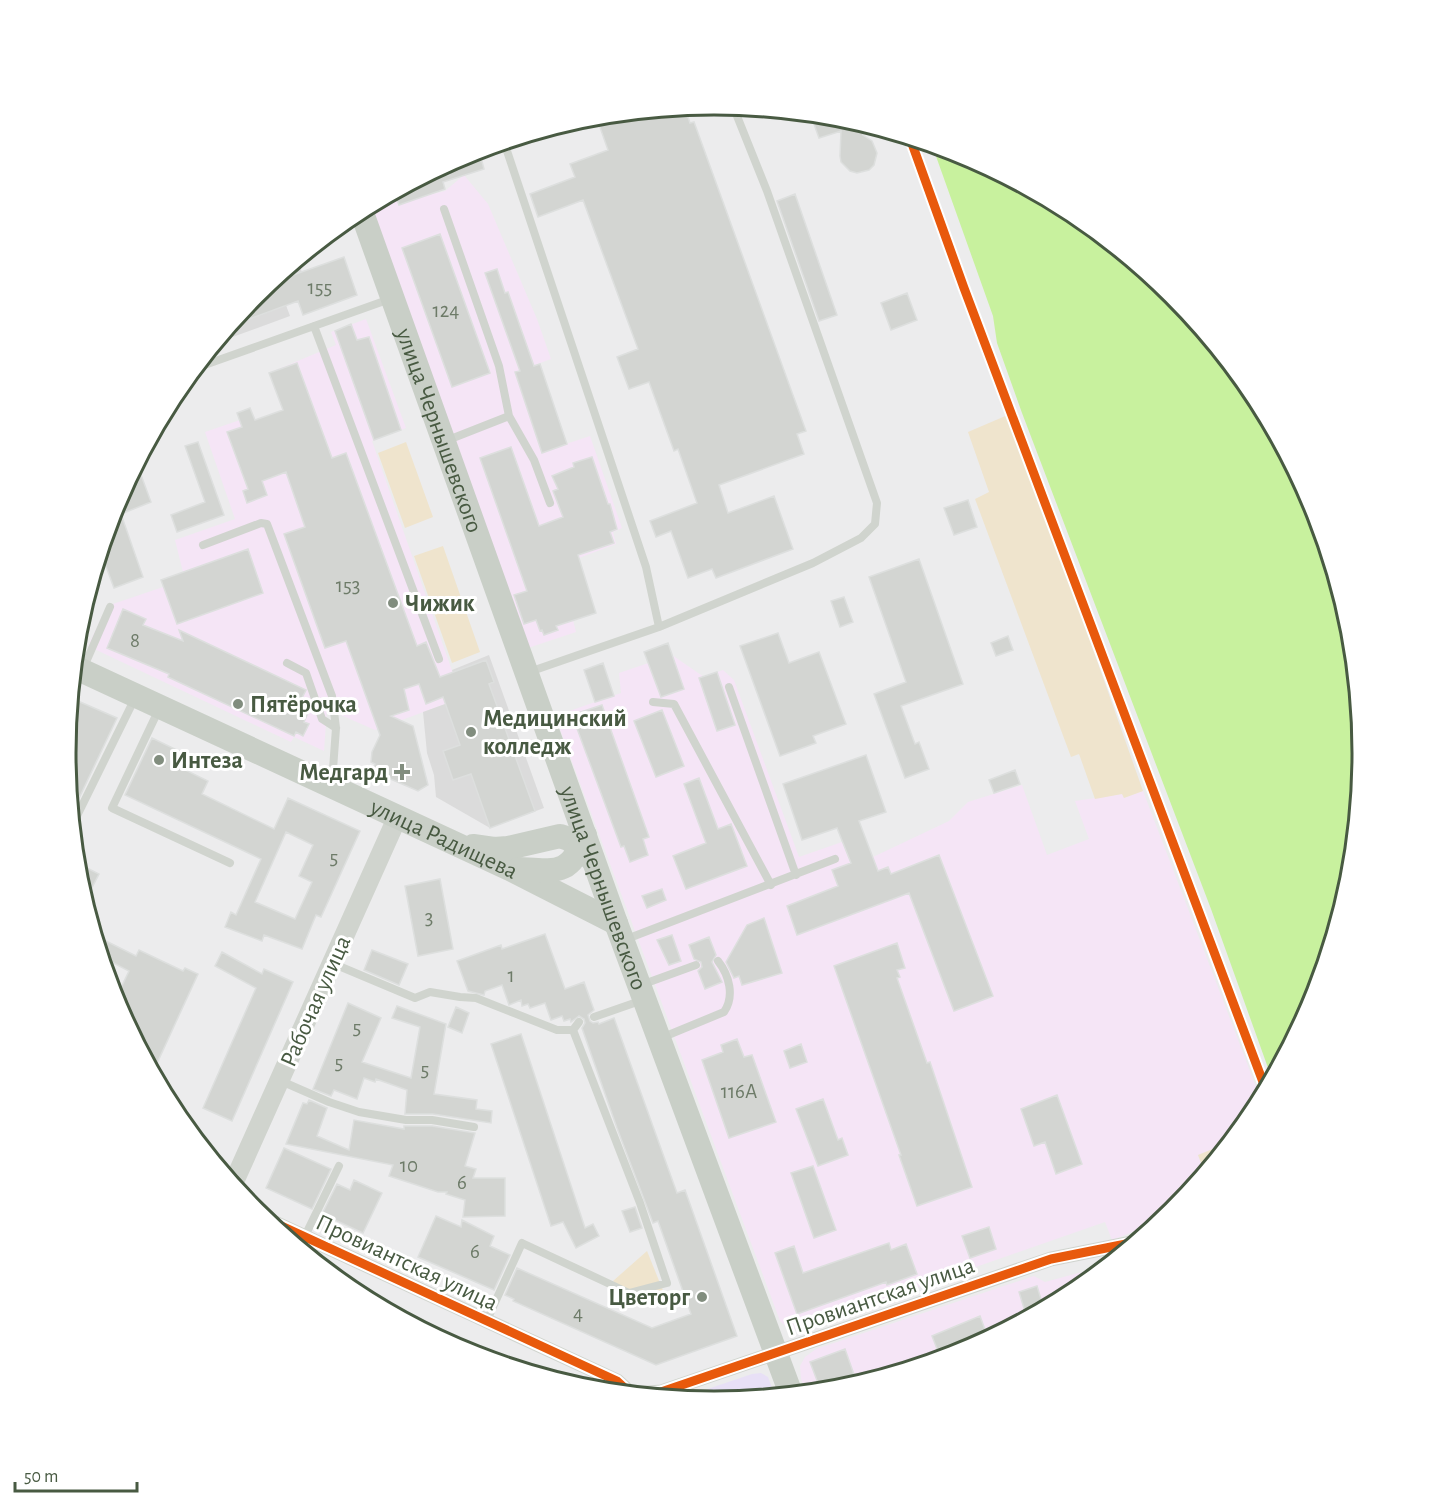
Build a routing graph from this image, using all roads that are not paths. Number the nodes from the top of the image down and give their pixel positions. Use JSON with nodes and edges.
{"nodes":[{"id":1,"x":737,"y":116,"type":"edge"},
{"id":2,"x":913,"y":147,"type":"edge"},
{"id":3,"x":507,"y":150,"type":"edge"},
{"id":4,"x":444,"y":209,"type":"dead end"},
{"id":5,"x":365,"y":220,"type":"edge"},
{"id":6,"x":392,"y":298,"type":"junction"},
{"id":7,"x":314,"y":326,"type":"junction"},
{"id":8,"x":209,"y":363,"type":"edge"},
{"id":9,"x":509,"y":416,"type":"junction"},
{"id":10,"x":443,"y":441,"type":"junction"},
{"id":11,"x":550,"y":503,"type":"dead end"},
{"id":12,"x":203,"y":545,"type":"dead end"},
{"id":13,"x":110,"y":608,"type":"dead end"},
{"id":14,"x":659,"y":627,"type":"junction"},
{"id":15,"x":84,"y":657,"type":"edge"},
{"id":16,"x":439,"y":659,"type":"dead end"},
{"id":17,"x":287,"y":663,"type":"dead end"},
{"id":18,"x":82,"y":671,"type":"edge"},
{"id":19,"x":527,"y":673,"type":"junction"},
{"id":20,"x":729,"y":687,"type":"dead end"},
{"id":21,"x":136,"y":697,"type":"junction"},
{"id":22,"x":653,"y":702,"type":"dead end"},
{"id":23,"x":159,"y":708,"type":"junction"},
{"id":24,"x":336,"y":728,"type":"junction"},
{"id":25,"x":331,"y":787,"type":"junction"},
{"id":26,"x":80,"y":811,"type":"edge"},
{"id":27,"x":397,"y":818,"type":"junction"},
{"id":28,"x":455,"y":844,"type":"junction"},
{"id":29,"x":587,"y":848,"type":"junction"},
{"id":30,"x":835,"y":859,"type":"dead end"},
{"id":31,"x":230,"y":863,"type":"dead end"},
{"id":32,"x":510,"y":869,"type":"junction"},
{"id":33,"x":796,"y":875,"type":"junction"},
{"id":34,"x":771,"y":885,"type":"junction"},
{"id":35,"x":619,"y":932,"type":"junction"},
{"id":36,"x":718,"y":961,"type":"dead end"},
{"id":37,"x":332,"y":963,"type":"junction"},
{"id":38,"x":696,"y":965,"type":"dead end"},
{"id":39,"x":642,"y":992,"type":"junction"},
{"id":40,"x":594,"y":1017,"type":"dead end"},
{"id":41,"x":579,"y":1022,"type":"dead end"},
{"id":42,"x":573,"y":1030,"type":"junction"},
{"id":43,"x":659,"y":1039,"type":"junction"},
{"id":44,"x":280,"y":1080,"type":"junction"},
{"id":45,"x":1262,"y":1080,"type":"edge"},
{"id":46,"x":474,"y":1127,"type":"dead end"},
{"id":47,"x":339,"y":1166,"type":"dead end"},
{"id":48,"x":237,"y":1176,"type":"edge"},
{"id":49,"x":290,"y":1229,"type":"edge"},
{"id":50,"x":305,"y":1236,"type":"junction"},
{"id":51,"x":1120,"y":1245,"type":"edge"},
{"id":52,"x":487,"y":1320,"type":"junction"},
{"id":53,"x":775,"y":1351,"type":"junction"},
{"id":54,"x":620,"y":1384,"type":"edge"},
{"id":55,"x":788,"y":1387,"type":"edge"},
{"id":56,"x":668,"y":1390,"type":"edge"}],
"edges":[{"from":1,"to":14,"type":"lane"},
{"from":2,"to":45,"type":"street"},
{"from":3,"to":14,"type":"lane"},
{"from":4,"to":9,"type":"lane"},
{"from":5,"to":6,"type":"main road","name":"улица Чернышевского"},
{"from":6,"to":7,"type":"lane"},
{"from":6,"to":10,"type":"main road","name":"улица Чернышевского"},
{"from":7,"to":8,"type":"lane"},
{"from":7,"to":16,"type":"lane"},
{"from":9,"to":10,"type":"lane"},
{"from":9,"to":11,"type":"lane"},
{"from":10,"to":19,"type":"main road","name":"улица Чернышевского"},
{"from":12,"to":24,"type":"lane"},
{"from":13,"to":15,"type":"lane"},
{"from":14,"to":19,"type":"lane"},
{"from":17,"to":24,"type":"lane"},
{"from":18,"to":21,"type":"main road","name":"улица Радищева"},
{"from":19,"to":29,"type":"main road","name":"улица Чернышевского"},
{"from":20,"to":33,"type":"lane"},
{"from":21,"to":23,"type":"main road","name":"улица Радищева"},
{"from":21,"to":26,"type":"lane"},
{"from":22,"to":34,"type":"lane"},
{"from":23,"to":25,"type":"main road","name":"улица Радищева"},
{"from":23,"to":31,"type":"lane"},
{"from":24,"to":25,"type":"lane"},
{"from":25,"to":27,"type":"main road","name":"улица Радищева"},
{"from":27,"to":28,"type":"main road","name":"улица Радищева"},
{"from":27,"to":37,"type":"street","name":"Рабочая улица"},
{"from":28,"to":29,"type":"main road"},
{"from":28,"to":32,"type":"main road","name":"улица Радищева"},
{"from":29,"to":32,"type":"main road"},
{"from":29,"to":35,"type":"main road","name":"улица Чернышевского"},
{"from":30,"to":33,"type":"lane"},
{"from":32,"to":35,"type":"main road","name":"улица Радищева"},
{"from":33,"to":34,"type":"lane"},
{"from":34,"to":35,"type":"lane"},
{"from":35,"to":39,"type":"main road","name":"улица Чернышевского"},
{"from":36,"to":43,"type":"lane"},
{"from":37,"to":42,"type":"lane"},
{"from":37,"to":44,"type":"street","name":"Рабочая улица"},
{"from":38,"to":39,"type":"lane"},
{"from":39,"to":40,"type":"lane"},
{"from":39,"to":43,"type":"main road","name":"улица Чернышевского"},
{"from":41,"to":42,"type":"lane"},
{"from":42,"to":52,"type":"lane"},
{"from":43,"to":53,"type":"main road","name":"улица Чернышевского"},
{"from":44,"to":46,"type":"lane"},
{"from":44,"to":48,"type":"street","name":"Рабочая улица"},
{"from":47,"to":50,"type":"lane"},
{"from":49,"to":50,"type":"street","name":"Провиантская улица"},
{"from":50,"to":52,"type":"street","name":"Провиантская улица"},
{"from":51,"to":53,"type":"street","name":"Провиантская улица"},
{"from":52,"to":54,"type":"street","name":"Провиантская улица"},
{"from":53,"to":55,"type":"main road","name":"улица Чернышевского"},
{"from":53,"to":56,"type":"street","name":"Провиантская улица"}]}
